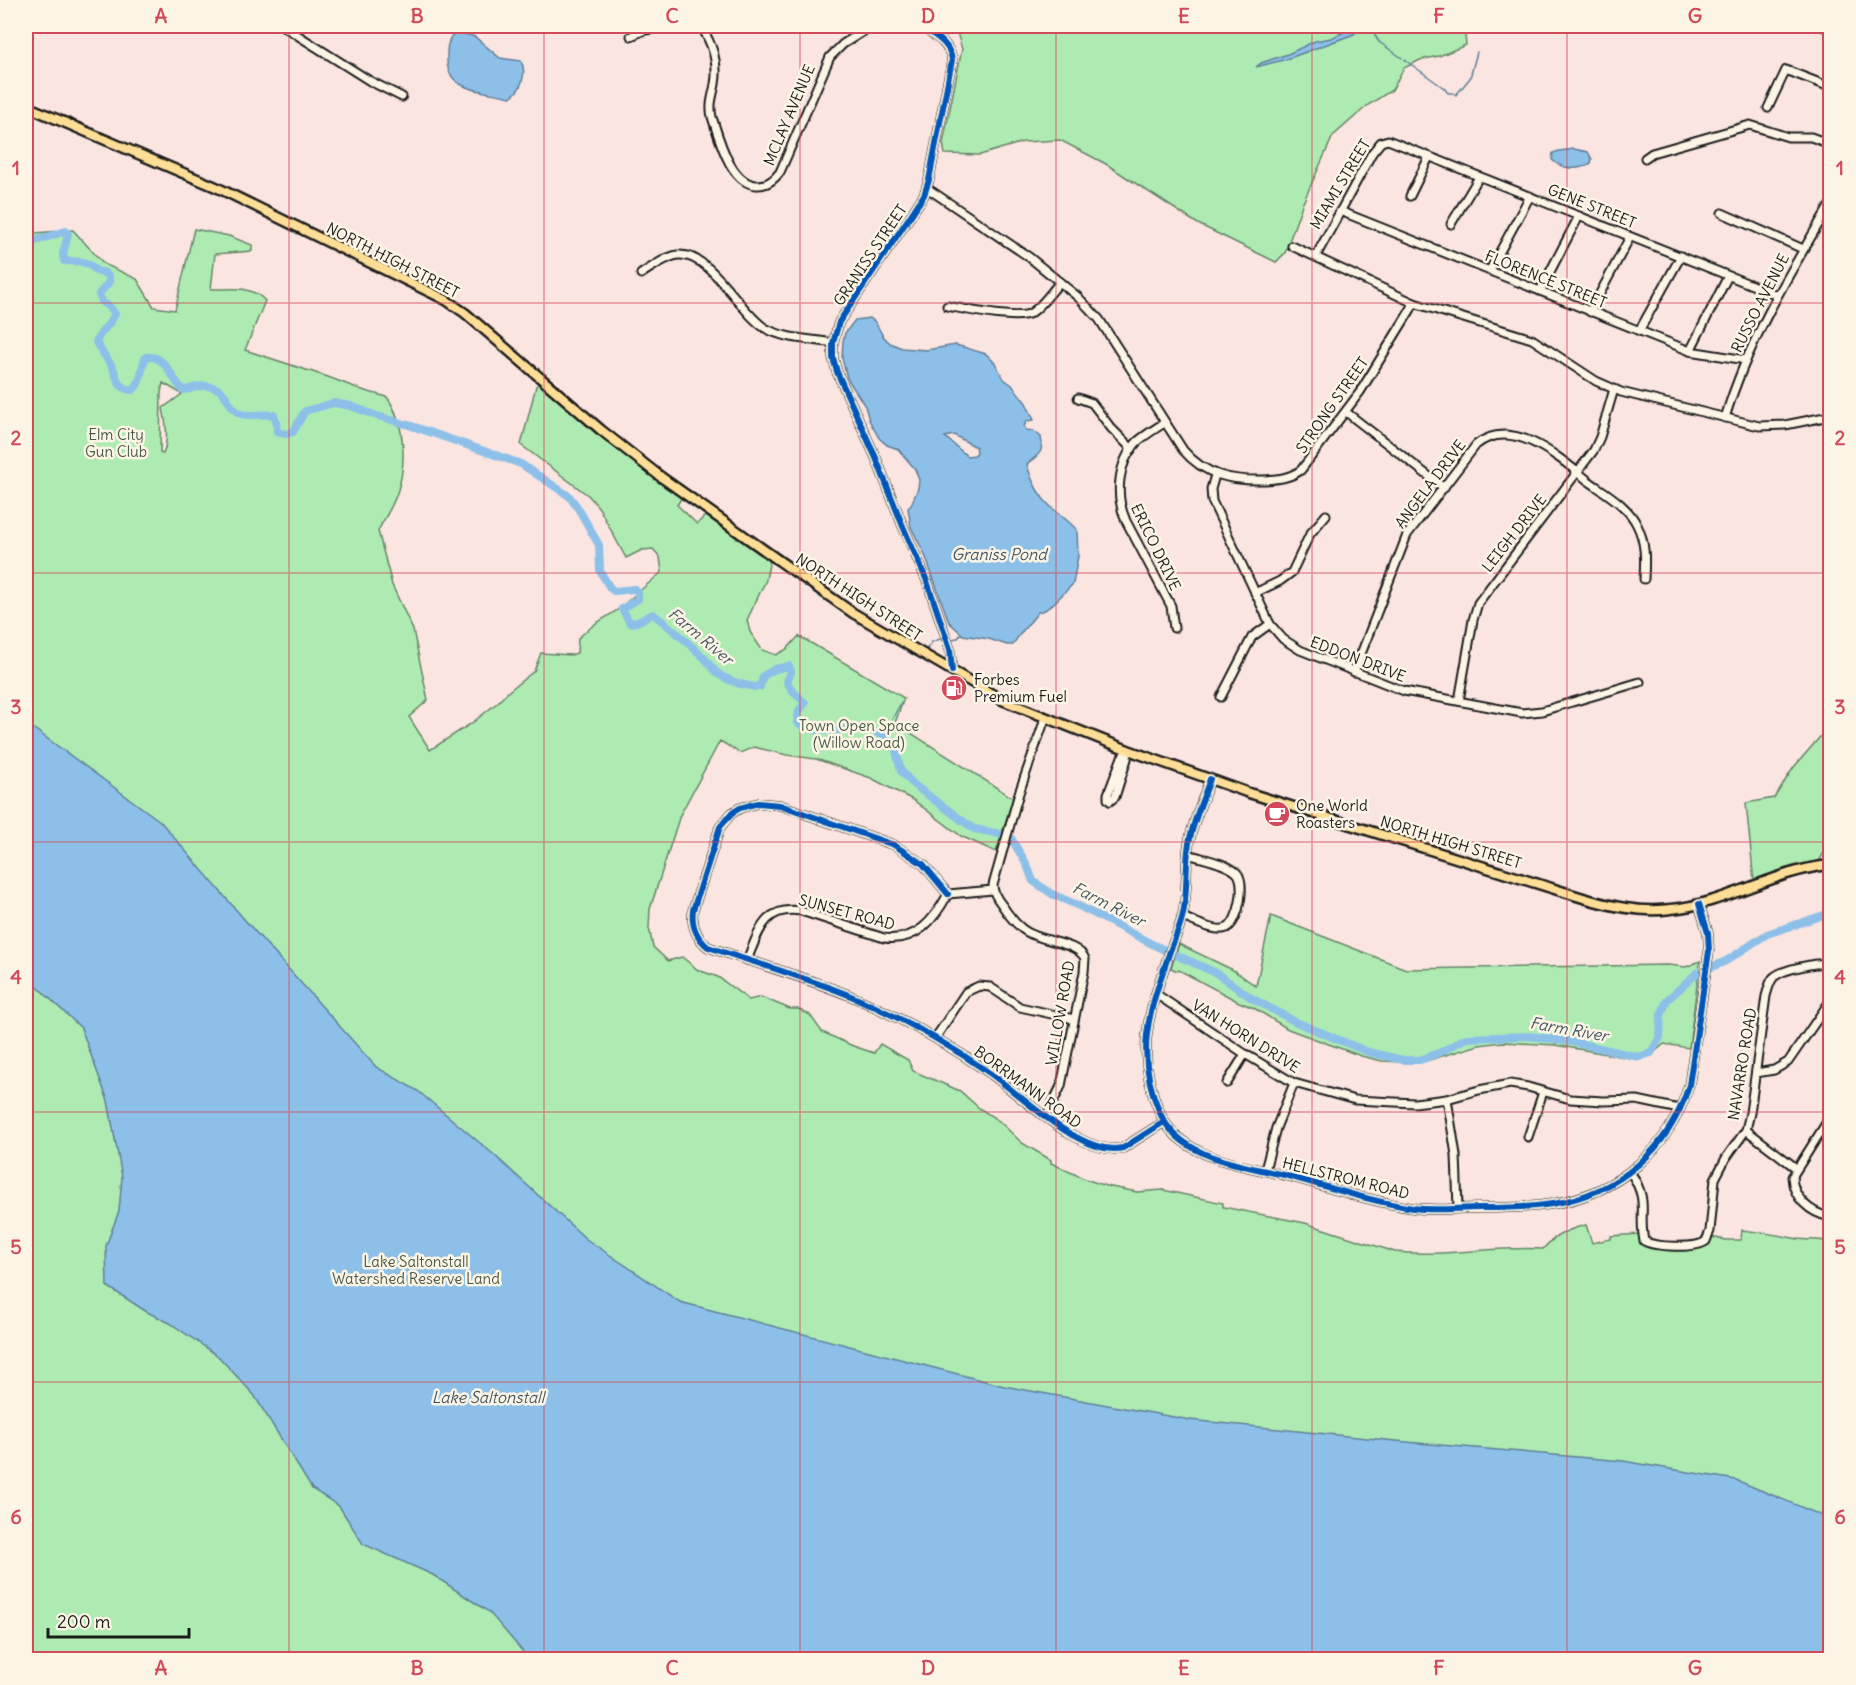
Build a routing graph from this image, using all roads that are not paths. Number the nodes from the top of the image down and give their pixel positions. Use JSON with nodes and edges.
{"nodes":[{"id":1,"x":283,"y":26,"type":"edge"},
{"id":2,"x":674,"y":26,"type":"edge"},
{"id":3,"x":701,"y":26,"type":"edge"},
{"id":4,"x":872,"y":26,"type":"edge"},
{"id":5,"x":921,"y":26,"type":"edge"},
{"id":6,"x":1822,"y":26,"type":"edge"},
{"id":7,"x":1830,"y":28,"type":"edge"},
{"id":8,"x":631,"y":36,"type":"dead end"},
{"id":9,"x":1830,"y":87,"type":"edge"},
{"id":10,"x":402,"y":97,"type":"dead end"},
{"id":11,"x":26,"y":106,"type":"edge"},
{"id":12,"x":1768,"y":108,"type":"dead end"},
{"id":13,"x":1396,"y":142,"type":"joint"},
{"id":14,"x":1830,"y":144,"type":"edge"},
{"id":15,"x":1429,"y":157,"type":"junction"},
{"id":16,"x":1645,"y":158,"type":"dead end"},
{"id":17,"x":1479,"y":177,"type":"junction"},
{"id":18,"x":927,"y":188,"type":"junction"},
{"id":19,"x":1410,"y":196,"type":"dead end"},
{"id":20,"x":1530,"y":196,"type":"junction"},
{"id":21,"x":1830,"y":205,"type":"edge"},
{"id":22,"x":1340,"y":212,"type":"junction"},
{"id":23,"x":1722,"y":213,"type":"dead end"},
{"id":24,"x":1579,"y":216,"type":"junction"},
{"id":25,"x":1451,"y":224,"type":"dead end"},
{"id":26,"x":1630,"y":237,"type":"junction"},
{"id":27,"x":1292,"y":246,"type":"dead end"},
{"id":28,"x":1803,"y":249,"type":"junction"},
{"id":29,"x":1316,"y":256,"type":"junction"},
{"id":30,"x":1681,"y":256,"type":"junction"},
{"id":31,"x":1490,"y":270,"type":"junction"},
{"id":32,"x":641,"y":274,"type":"dead end"},
{"id":33,"x":1728,"y":276,"type":"junction"},
{"id":34,"x":1060,"y":282,"type":"junction"},
{"id":35,"x":1540,"y":291,"type":"junction"},
{"id":36,"x":1777,"y":295,"type":"junction"},
{"id":37,"x":1414,"y":303,"type":"junction"},
{"id":38,"x":947,"y":306,"type":"dead end"},
{"id":39,"x":1590,"y":312,"type":"junction"},
{"id":40,"x":1639,"y":331,"type":"junction"},
{"id":41,"x":832,"y":343,"type":"junction"},
{"id":42,"x":1690,"y":351,"type":"junction"},
{"id":43,"x":1746,"y":360,"type":"junction"},
{"id":44,"x":1614,"y":389,"type":"junction"},
{"id":45,"x":1078,"y":398,"type":"dead end"},
{"id":46,"x":1346,"y":412,"type":"junction"},
{"id":47,"x":1830,"y":416,"type":"edge"},
{"id":48,"x":1725,"y":418,"type":"junction"},
{"id":49,"x":1164,"y":423,"type":"junction"},
{"id":50,"x":1132,"y":448,"type":"junction"},
{"id":51,"x":1578,"y":472,"type":"junction"},
{"id":52,"x":1215,"y":475,"type":"junction"},
{"id":53,"x":1444,"y":488,"type":"junction"},
{"id":54,"x":1326,"y":515,"type":"dead end"},
{"id":55,"x":1644,"y":579,"type":"dead end"},
{"id":56,"x":1255,"y":593,"type":"junction"},
{"id":57,"x":1270,"y":624,"type":"junction"},
{"id":58,"x":1174,"y":628,"type":"dead end"},
{"id":59,"x":952,"y":671,"type":"junction"},
{"id":60,"x":1354,"y":672,"type":"junction"},
{"id":61,"x":1640,"y":682,"type":"dead end"},
{"id":62,"x":1221,"y":697,"type":"dead end"},
{"id":63,"x":1460,"y":701,"type":"junction"},
{"id":64,"x":1045,"y":719,"type":"junction"},
{"id":65,"x":1128,"y":750,"type":"junction"},
{"id":66,"x":1210,"y":779,"type":"junction"},
{"id":67,"x":1188,"y":854,"type":"junction"},
{"id":68,"x":1830,"y":865,"type":"edge"},
{"id":69,"x":993,"y":890,"type":"junction"},
{"id":70,"x":948,"y":894,"type":"junction"},
{"id":71,"x":1699,"y":904,"type":"junction"},
{"id":72,"x":1182,"y":917,"type":"junction"},
{"id":73,"x":747,"y":960,"type":"junction"},
{"id":74,"x":1830,"y":964,"type":"edge"},
{"id":75,"x":1156,"y":994,"type":"junction"},
{"id":76,"x":1830,"y":1001,"type":"edge"},
{"id":77,"x":1074,"y":1019,"type":"junction"},
{"id":78,"x":936,"y":1037,"type":"junction"},
{"id":79,"x":1245,"y":1054,"type":"junction"},
{"id":80,"x":1756,"y":1073,"type":"junction"},
{"id":81,"x":1227,"y":1083,"type":"dead end"},
{"id":82,"x":1294,"y":1083,"type":"junction"},
{"id":83,"x":1543,"y":1092,"type":"junction"},
{"id":84,"x":1447,"y":1099,"type":"junction"},
{"id":85,"x":1679,"y":1109,"type":"junction"},
{"id":86,"x":1046,"y":1117,"type":"junction"},
{"id":87,"x":1830,"y":1117,"type":"edge"},
{"id":88,"x":1164,"y":1122,"type":"junction"},
{"id":89,"x":1746,"y":1130,"type":"junction"},
{"id":90,"x":1528,"y":1137,"type":"dead end"},
{"id":91,"x":1796,"y":1168,"type":"junction"},
{"id":92,"x":1265,"y":1170,"type":"junction"},
{"id":93,"x":1631,"y":1173,"type":"junction"},
{"id":94,"x":1458,"y":1208,"type":"junction"},
{"id":95,"x":1830,"y":1217,"type":"edge"}],
"edges":[{"from":1,"to":10,"type":"street"},
{"from":2,"to":8,"type":"street"},
{"from":3,"to":4,"type":"street","name":"MCLAY AVENUE"},
{"from":5,"to":18,"type":"street","name":"GRANISS STREET"},
{"from":6,"to":7,"type":"street"},
{"from":9,"to":12,"type":"street"},
{"from":11,"to":59,"type":"main road","name":"NORTH HIGH STREET"},
{"from":13,"to":15,"type":"street","name":"GENE STREET"},
{"from":13,"to":22,"type":"street","name":"MIAMI STREET"},
{"from":14,"to":16,"type":"street"},
{"from":15,"to":17,"type":"street","name":"GENE STREET"},
{"from":15,"to":19,"type":"street"},
{"from":17,"to":20,"type":"street","name":"GENE STREET"},
{"from":17,"to":25,"type":"street"},
{"from":18,"to":34,"type":"street","name":"STRONG STREET"},
{"from":18,"to":41,"type":"street","name":"GRANISS STREET"},
{"from":20,"to":24,"type":"street","name":"GENE STREET"},
{"from":20,"to":31,"type":"street"},
{"from":21,"to":28,"type":"street","name":"RUSSO AVENUE"},
{"from":22,"to":29,"type":"street","name":"MIAMI STREET"},
{"from":22,"to":31,"type":"street","name":"FLORENCE STREET"},
{"from":23,"to":28,"type":"street"},
{"from":24,"to":26,"type":"street","name":"GENE STREET"},
{"from":24,"to":35,"type":"street"},
{"from":26,"to":30,"type":"street","name":"GENE STREET"},
{"from":26,"to":39,"type":"street"},
{"from":27,"to":29,"type":"street"},
{"from":28,"to":36,"type":"street","name":"RUSSO AVENUE"},
{"from":29,"to":37,"type":"street"},
{"from":30,"to":33,"type":"street","name":"GENE STREET"},
{"from":30,"to":40,"type":"street"},
{"from":31,"to":35,"type":"street","name":"FLORENCE STREET"},
{"from":32,"to":41,"type":"street"},
{"from":33,"to":36,"type":"street","name":"GENE STREET"},
{"from":33,"to":42,"type":"street"},
{"from":34,"to":38,"type":"street"},
{"from":34,"to":49,"type":"street","name":"STRONG STREET"},
{"from":35,"to":39,"type":"street","name":"FLORENCE STREET"},
{"from":36,"to":43,"type":"street","name":"RUSSO AVENUE"},
{"from":37,"to":44,"type":"street"},
{"from":37,"to":46,"type":"street","name":"STRONG STREET"},
{"from":39,"to":40,"type":"street","name":"FLORENCE STREET"},
{"from":40,"to":42,"type":"street","name":"FLORENCE STREET"},
{"from":41,"to":59,"type":"street"},
{"from":42,"to":43,"type":"street","name":"FLORENCE STREET"},
{"from":43,"to":48,"type":"street","name":"RUSSO AVENUE"},
{"from":44,"to":48,"type":"street"},
{"from":44,"to":51,"type":"street","name":"LEIGH DRIVE"},
{"from":45,"to":50,"type":"street"},
{"from":46,"to":52,"type":"street","name":"STRONG STREET"},
{"from":46,"to":53,"type":"street"},
{"from":47,"to":48,"type":"street"},
{"from":49,"to":50,"type":"street","name":"ERICO DRIVE"},
{"from":49,"to":52,"type":"street","name":"STRONG STREET"},
{"from":50,"to":58,"type":"street","name":"ERICO DRIVE"},
{"from":51,"to":53,"type":"street","name":"ANGELA DRIVE"},
{"from":51,"to":55,"type":"street","name":"ANGELA DRIVE"},
{"from":51,"to":63,"type":"street","name":"LEIGH DRIVE"},
{"from":52,"to":56,"type":"street","name":"EDDON DRIVE"},
{"from":53,"to":60,"type":"street","name":"ANGELA DRIVE"},
{"from":54,"to":56,"type":"street"},
{"from":56,"to":57,"type":"street","name":"EDDON DRIVE"},
{"from":57,"to":60,"type":"street","name":"EDDON DRIVE"},
{"from":57,"to":62,"type":"street"},
{"from":59,"to":64,"type":"main road","name":"NORTH HIGH STREET"},
{"from":60,"to":63,"type":"street","name":"EDDON DRIVE"},
{"from":61,"to":63,"type":"street","name":"EDDON DRIVE"},
{"from":64,"to":65,"type":"main road","name":"NORTH HIGH STREET"},
{"from":64,"to":69,"type":"street"},
{"from":65,"to":65,"type":"street"},
{"from":65,"to":66,"type":"main road","name":"NORTH HIGH STREET"},
{"from":66,"to":67,"type":"street","name":"HELLSTROM ROAD"},
{"from":66,"to":71,"type":"main road","name":"NORTH HIGH STREET"},
{"from":67,"to":72,"type":"street","name":"HELLSTROM ROAD"},
{"from":67,"to":72,"type":"street"},
{"from":68,"to":71,"type":"main road","name":"NORTH HIGH STREET"},
{"from":69,"to":70,"type":"street"},
{"from":69,"to":77,"type":"street","name":"WILLOW ROAD"},
{"from":70,"to":73,"type":"street","name":"SUNSET ROAD"},
{"from":70,"to":73,"type":"street","name":"BORRMANN ROAD"},
{"from":71,"to":85,"type":"street","name":"HELLSTROM ROAD"},
{"from":72,"to":75,"type":"street","name":"HELLSTROM ROAD"},
{"from":73,"to":78,"type":"street","name":"BORRMANN ROAD"},
{"from":74,"to":80,"type":"street","name":"NAVARRO ROAD"},
{"from":75,"to":79,"type":"street","name":"VAN HORN DRIVE"},
{"from":75,"to":88,"type":"street","name":"HELLSTROM ROAD"},
{"from":76,"to":80,"type":"street"},
{"from":77,"to":78,"type":"street"},
{"from":77,"to":86,"type":"street","name":"WILLOW ROAD"},
{"from":78,"to":86,"type":"street","name":"BORRMANN ROAD"},
{"from":79,"to":81,"type":"street"},
{"from":79,"to":82,"type":"street","name":"VAN HORN DRIVE"},
{"from":80,"to":89,"type":"street","name":"NAVARRO ROAD"},
{"from":82,"to":84,"type":"street","name":"VAN HORN DRIVE"},
{"from":82,"to":92,"type":"street"},
{"from":83,"to":84,"type":"street","name":"VAN HORN DRIVE"},
{"from":83,"to":85,"type":"street","name":"VAN HORN DRIVE"},
{"from":83,"to":90,"type":"street"},
{"from":84,"to":94,"type":"street"},
{"from":85,"to":93,"type":"street","name":"HELLSTROM ROAD"},
{"from":86,"to":88,"type":"street","name":"BORRMANN ROAD"},
{"from":87,"to":91,"type":"street"},
{"from":88,"to":92,"type":"street","name":"HELLSTROM ROAD"},
{"from":89,"to":91,"type":"street"},
{"from":89,"to":93,"type":"street","name":"NAVARRO ROAD"},
{"from":91,"to":95,"type":"street"},
{"from":92,"to":94,"type":"street","name":"HELLSTROM ROAD"},
{"from":93,"to":94,"type":"street","name":"HELLSTROM ROAD"}]}
